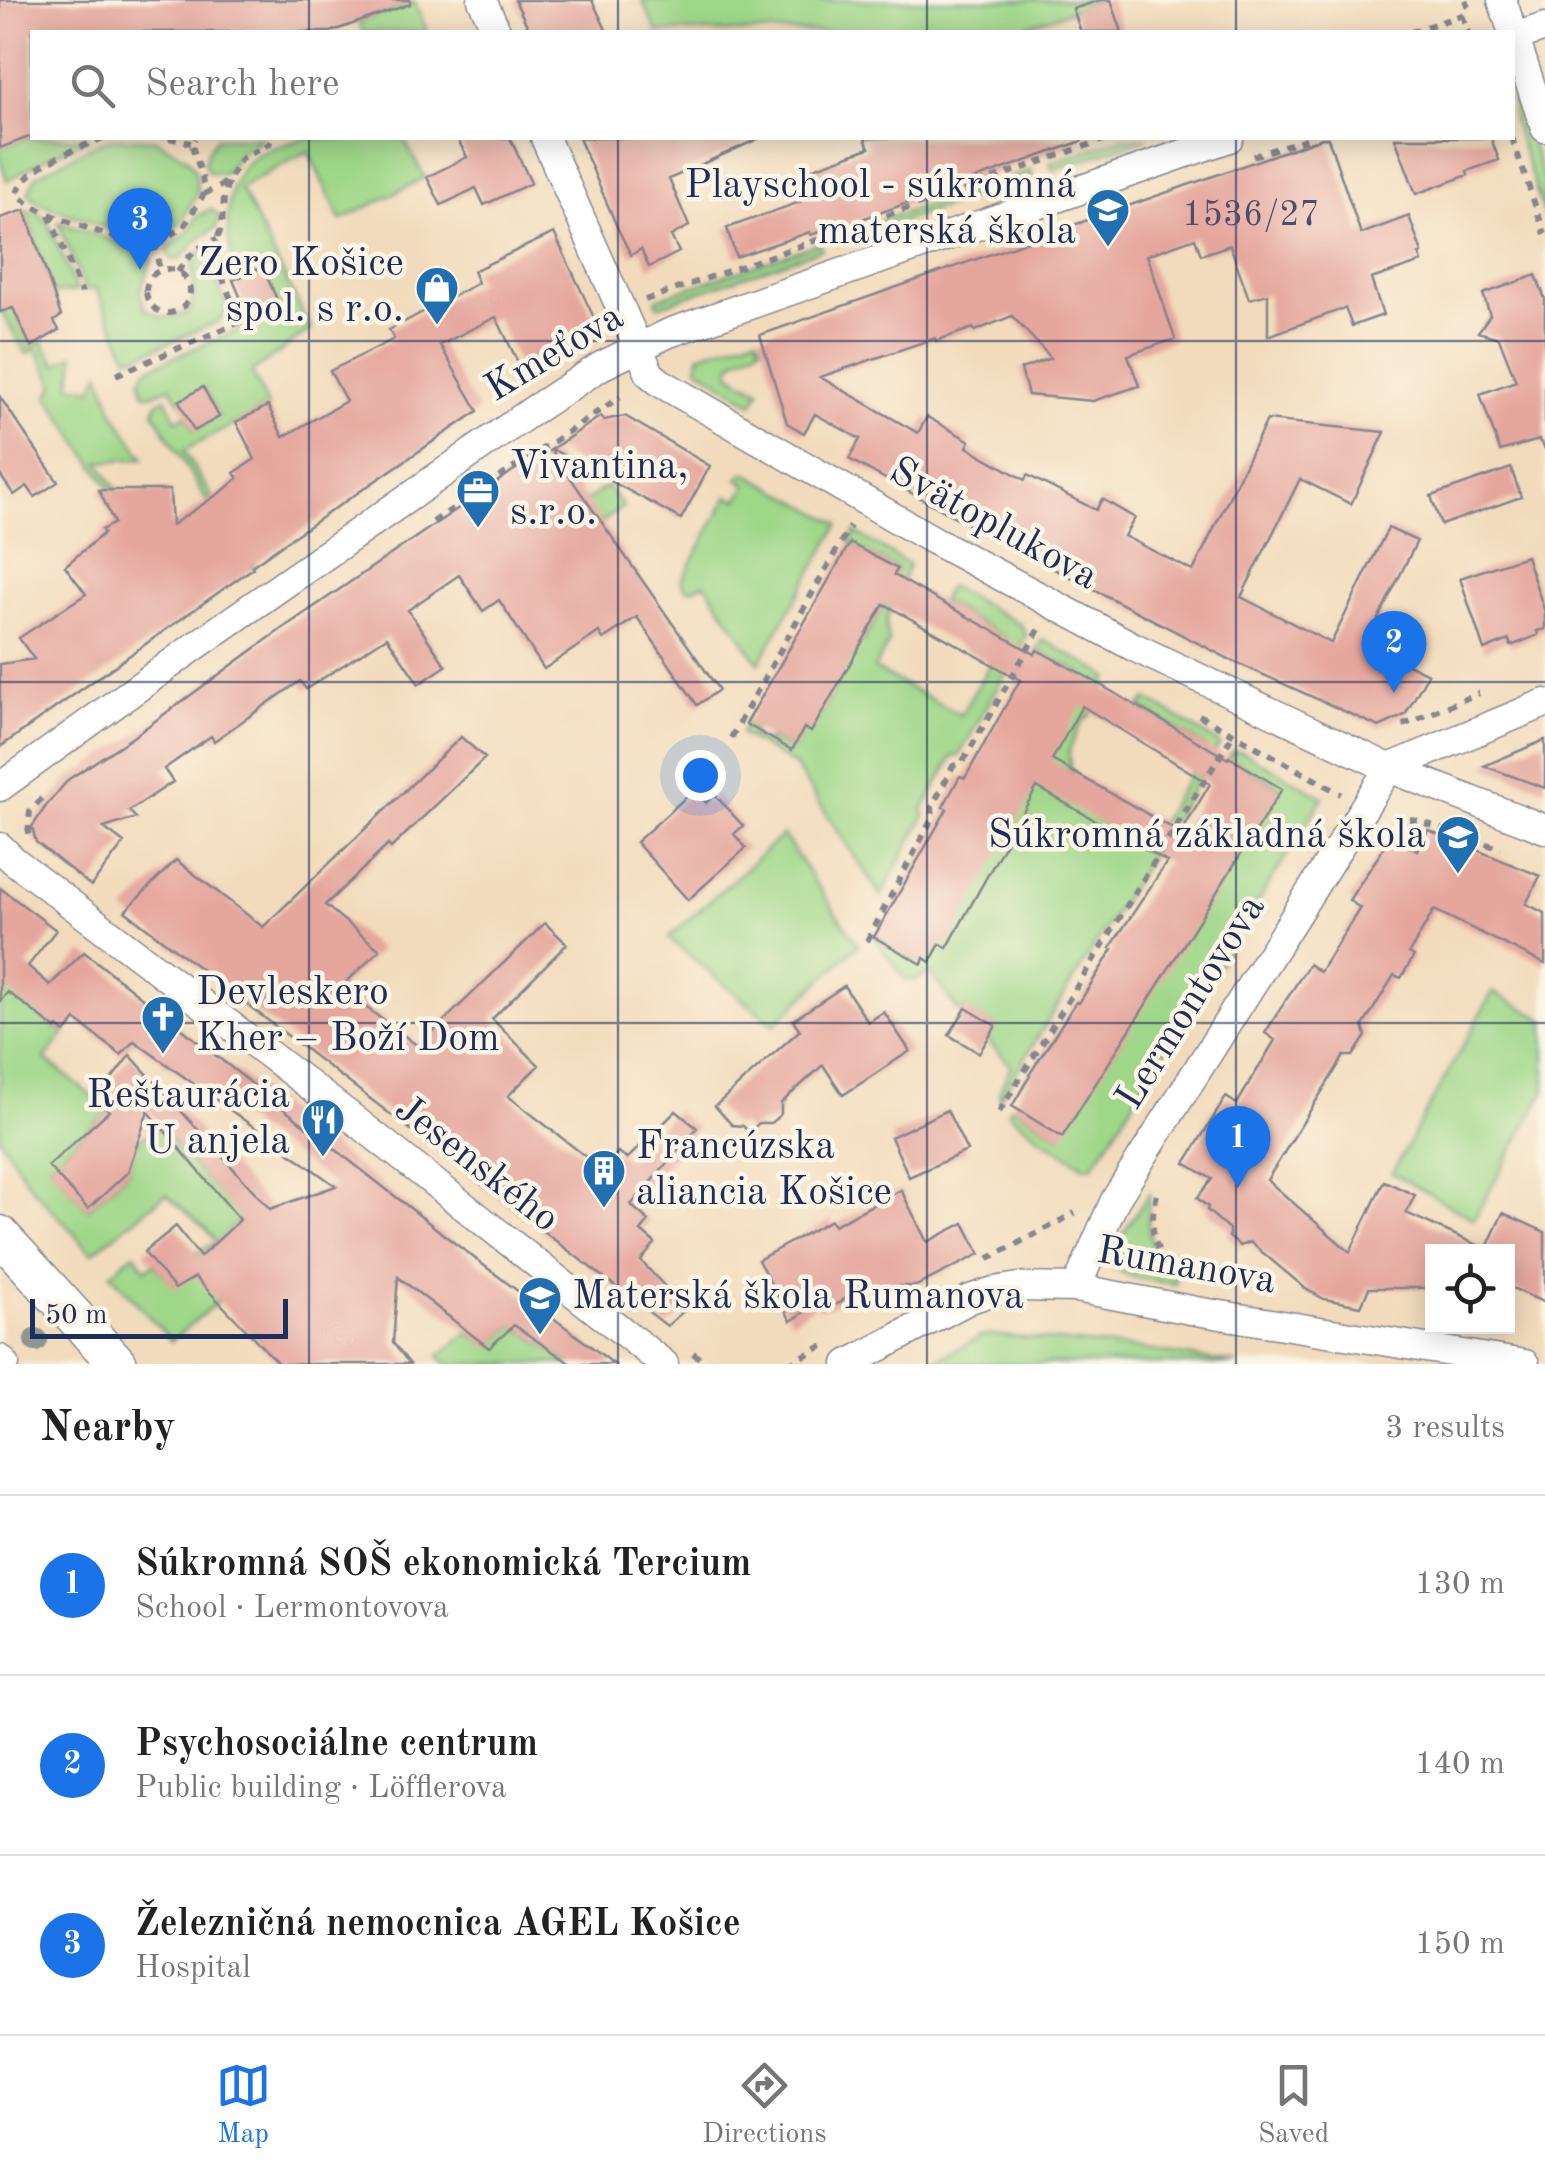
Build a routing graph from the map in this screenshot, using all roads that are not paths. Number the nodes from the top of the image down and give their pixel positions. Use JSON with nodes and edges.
{"nodes":[{"id":1,"x":482,"y":0,"type":"edge"},
{"id":2,"x":1502,"y":0,"type":"edge"},
{"id":3,"x":1545,"y":26,"type":"edge"},
{"id":4,"x":496,"y":30,"type":"edge"},
{"id":5,"x":1511,"y":30,"type":"edge"},
{"id":6,"x":1515,"y":38,"type":"edge"},
{"id":7,"x":1515,"y":41,"type":"edge"},
{"id":8,"x":1545,"y":128,"type":"edge"},
{"id":9,"x":545,"y":140,"type":"edge"},
{"id":10,"x":1222,"y":140,"type":"edge"},
{"id":11,"x":640,"y":348,"type":"junction"},
{"id":12,"x":1545,"y":703,"type":"edge"},
{"id":13,"x":1389,"y":768,"type":"junction"},
{"id":14,"x":0,"y":787,"type":"edge"},
{"id":15,"x":1545,"y":829,"type":"edge"},
{"id":16,"x":13,"y":845,"type":"edge"},
{"id":17,"x":0,"y":1234,"type":"edge"},
{"id":18,"x":1076,"y":1288,"type":"junction"},
{"id":19,"x":843,"y":1351,"type":"edge"},
{"id":20,"x":118,"y":1364,"type":"edge"},
{"id":21,"x":664,"y":1364,"type":"edge"},
{"id":22,"x":1524,"y":1364,"type":"edge"}],
"edges":[{"from":1,"to":4,"type":"street"},
{"from":2,"to":5,"type":"street"},
{"from":3,"to":6,"type":"street"},
{"from":7,"to":8,"type":"street"},
{"from":9,"to":11,"type":"street","name":"Svätoplukova"},
{"from":10,"to":11,"type":"street","name":"Kmeťova"},
{"from":11,"to":13,"type":"street","name":"Svätoplukova"},
{"from":11,"to":14,"type":"street","name":"Kmeťova"},
{"from":12,"to":13,"type":"street"},
{"from":13,"to":15,"type":"street","name":"Svätoplukova"},
{"from":13,"to":18,"type":"street","name":"Lermontovova"},
{"from":16,"to":21,"type":"street","name":"Jesenského"},
{"from":17,"to":20,"type":"street"},
{"from":18,"to":19,"type":"street","name":"Rumanova"},
{"from":18,"to":22,"type":"street","name":"Rumanova"}]}
